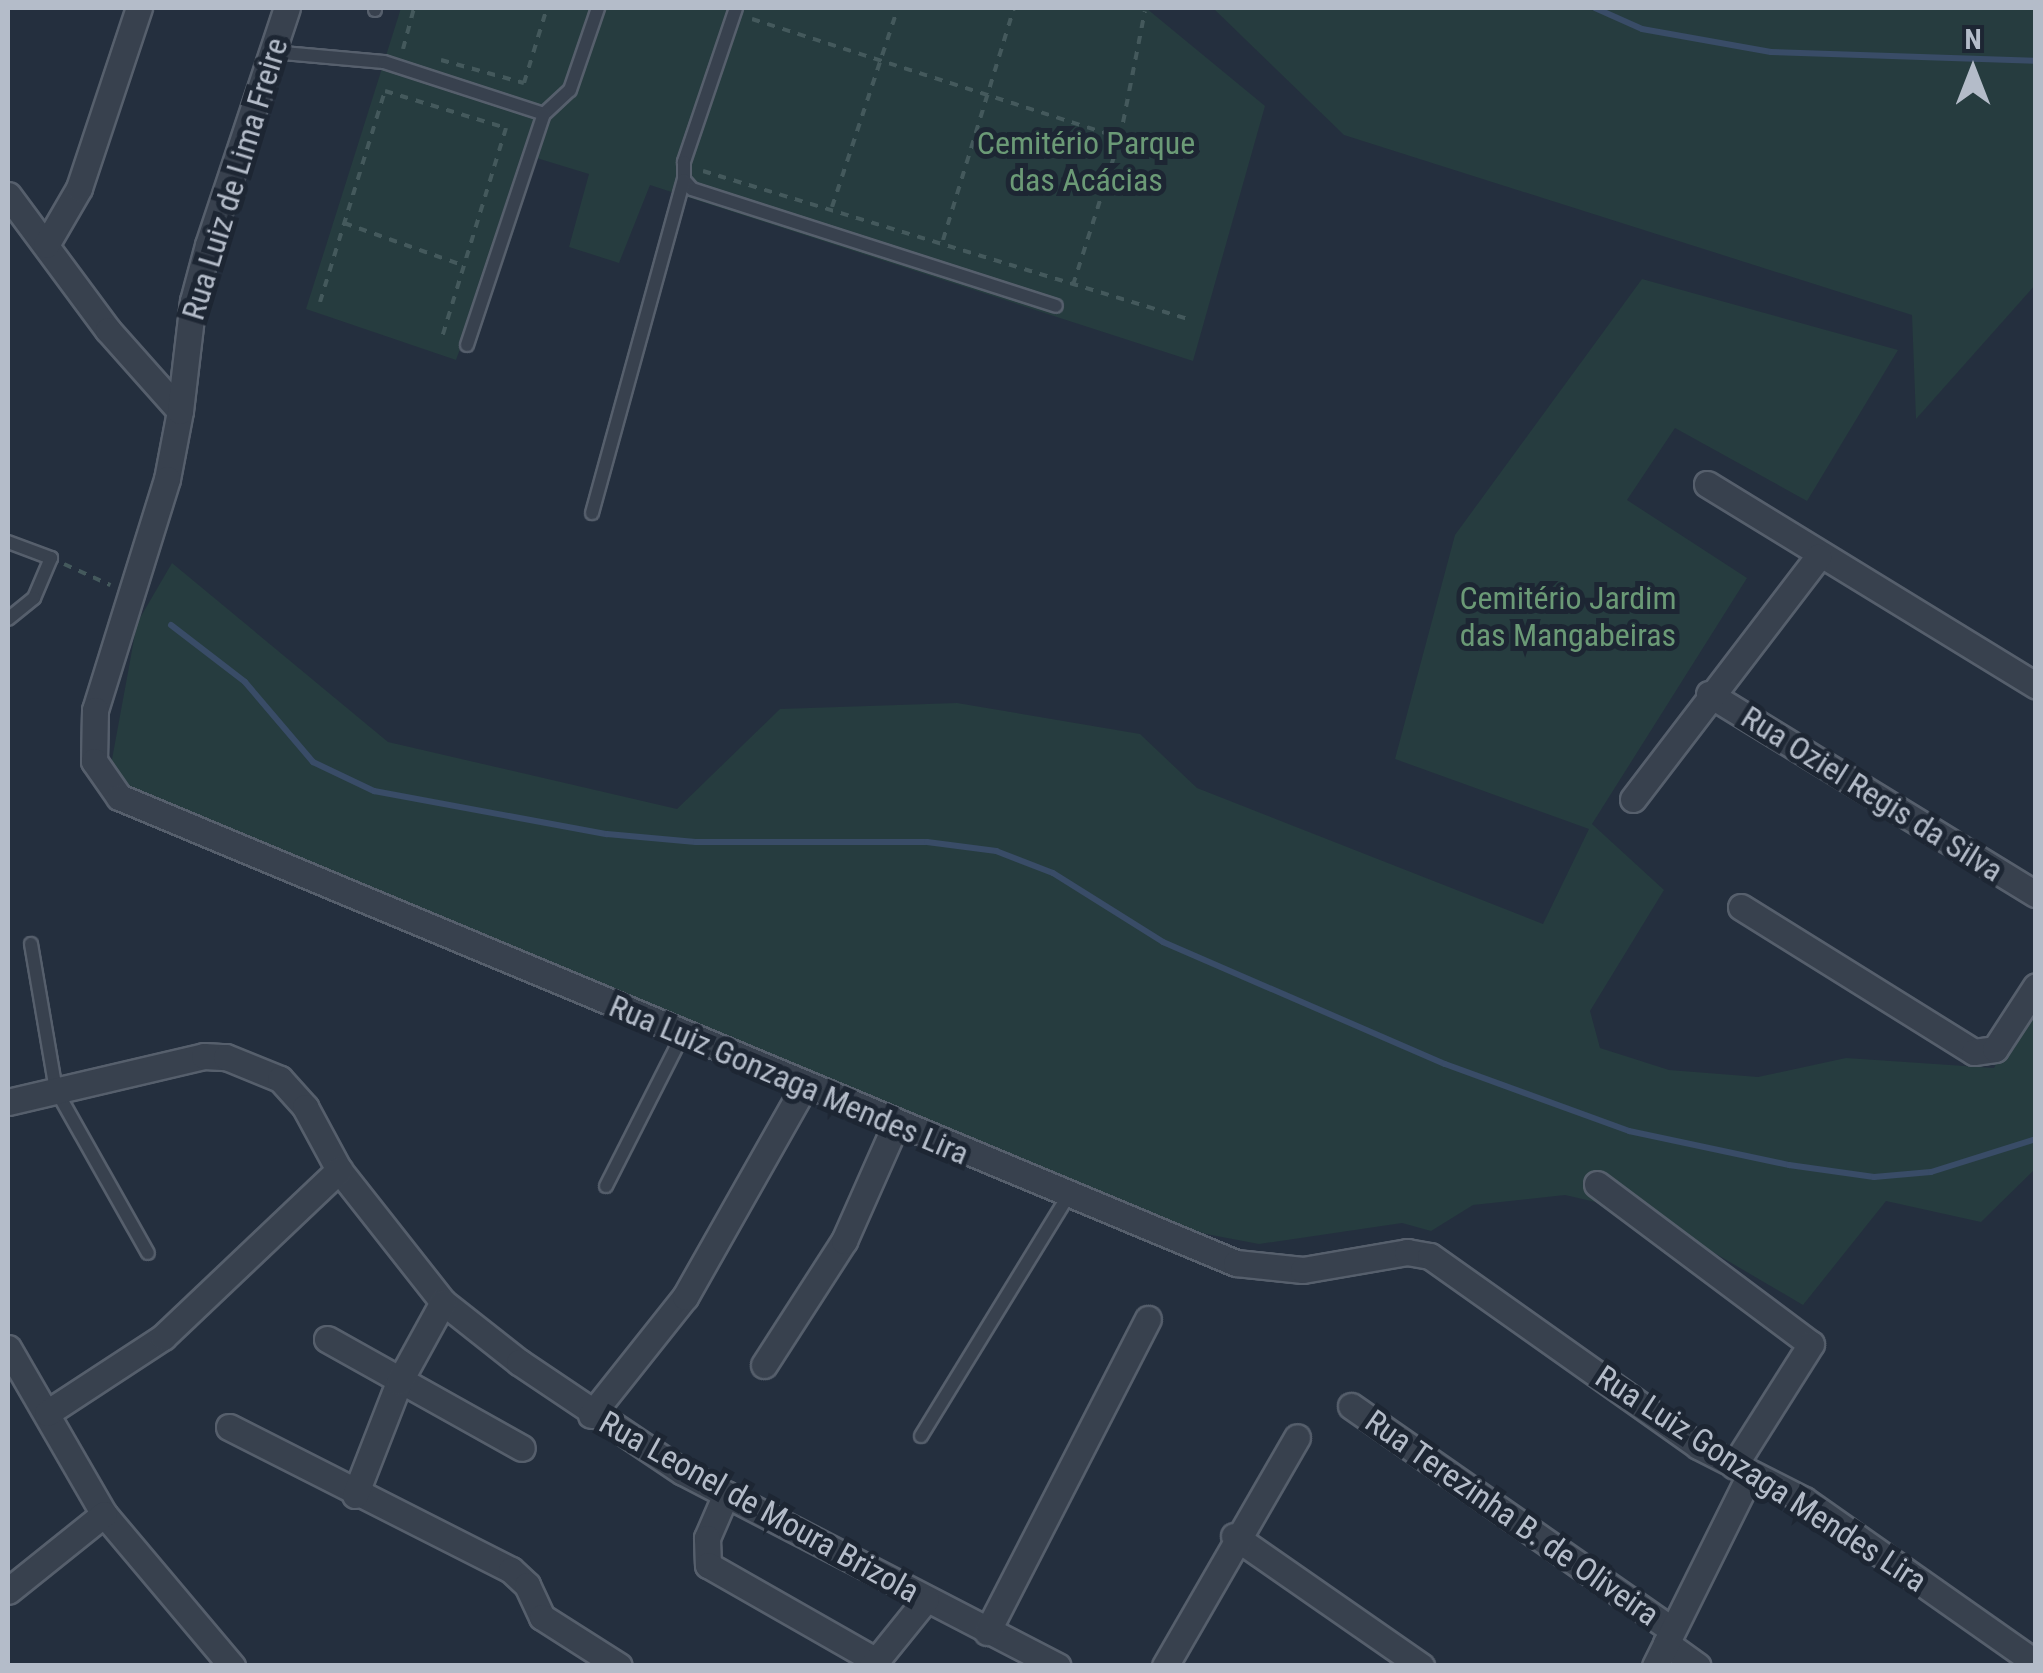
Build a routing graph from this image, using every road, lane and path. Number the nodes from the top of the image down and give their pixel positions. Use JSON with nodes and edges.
{"nodes":[{"id":1,"x":139,"y":8,"type":"edge"},
{"id":2,"x":286,"y":8,"type":"edge"},
{"id":3,"x":414,"y":8,"type":"edge"},
{"id":4,"x":544,"y":8,"type":"edge"},
{"id":5,"x":598,"y":8,"type":"edge"},
{"id":6,"x":736,"y":8,"type":"edge"},
{"id":7,"x":751,"y":8,"type":"edge"},
{"id":8,"x":898,"y":8,"type":"edge"},
{"id":9,"x":1014,"y":8,"type":"edge"},
{"id":10,"x":1144,"y":11,"type":"dead end"},
{"id":11,"x":272,"y":52,"type":"junction"},
{"id":12,"x":419,"y":54,"type":"dead end"},
{"id":13,"x":882,"y":57,"type":"junction"},
{"id":14,"x":436,"y":58,"type":"dead end"},
{"id":15,"x":987,"y":90,"type":"junction"},
{"id":16,"x":544,"y":114,"type":"junction"},
{"id":17,"x":1120,"y":138,"type":"junction"},
{"id":18,"x":697,"y":169,"type":"dead end"},
{"id":19,"x":684,"y":180,"type":"junction"},
{"id":20,"x":8,"y":195,"type":"edge"},
{"id":21,"x":832,"y":208,"type":"junction"},
{"id":22,"x":344,"y":223,"type":"junction"},
{"id":23,"x":943,"y":240,"type":"junction"},
{"id":24,"x":46,"y":245,"type":"junction"},
{"id":25,"x":464,"y":266,"type":"junction"},
{"id":26,"x":1074,"y":285,"type":"junction"},
{"id":27,"x":320,"y":302,"type":"dead end"},
{"id":28,"x":1056,"y":306,"type":"dead end"},
{"id":29,"x":1190,"y":320,"type":"dead end"},
{"id":30,"x":441,"y":341,"type":"dead end"},
{"id":31,"x":467,"y":345,"type":"dead end"},
{"id":32,"x":180,"y":410,"type":"junction"},
{"id":33,"x":1707,"y":484,"type":"dead end"},
{"id":34,"x":592,"y":513,"type":"dead end"},
{"id":35,"x":8,"y":542,"type":"edge"},
{"id":36,"x":1818,"y":557,"type":"junction"},
{"id":37,"x":51,"y":558,"type":"junction"},
{"id":38,"x":131,"y":595,"type":"junction"},
{"id":39,"x":8,"y":619,"type":"edge"},
{"id":40,"x":2036,"y":686,"type":"edge"},
{"id":41,"x":1709,"y":694,"type":"junction"},
{"id":42,"x":1633,"y":799,"type":"dead end"},
{"id":43,"x":2036,"y":894,"type":"edge"},
{"id":44,"x":1741,"y":907,"type":"dead end"},
{"id":45,"x":32,"y":944,"type":"dead end"},
{"id":46,"x":2036,"y":986,"type":"edge"},
{"id":47,"x":683,"y":1034,"type":"junction"},
{"id":48,"x":804,"y":1088,"type":"junction"},
{"id":49,"x":56,"y":1090,"type":"junction"},
{"id":50,"x":8,"y":1102,"type":"edge"},
{"id":51,"x":895,"y":1126,"type":"junction"},
{"id":52,"x":340,"y":1170,"type":"junction"},
{"id":53,"x":1598,"y":1184,"type":"dead end"},
{"id":54,"x":606,"y":1186,"type":"dead end"},
{"id":55,"x":1067,"y":1198,"type":"junction"},
{"id":56,"x":148,"y":1253,"type":"dead end"},
{"id":57,"x":444,"y":1302,"type":"junction"},
{"id":58,"x":1148,"y":1319,"type":"dead end"},
{"id":59,"x":328,"y":1339,"type":"dead end"},
{"id":60,"x":8,"y":1348,"type":"edge"},
{"id":61,"x":764,"y":1366,"type":"dead end"},
{"id":62,"x":399,"y":1382,"type":"junction"},
{"id":63,"x":1351,"y":1406,"type":"dead end"},
{"id":64,"x":47,"y":1413,"type":"junction"},
{"id":65,"x":590,"y":1414,"type":"junction"},
{"id":66,"x":229,"y":1427,"type":"dead end"},
{"id":67,"x":921,"y":1436,"type":"dead end"},
{"id":68,"x":1297,"y":1437,"type":"dead end"},
{"id":69,"x":522,"y":1448,"type":"dead end"},
{"id":70,"x":1742,"y":1470,"type":"junction"},
{"id":71,"x":726,"y":1494,"type":"junction"},
{"id":72,"x":355,"y":1495,"type":"junction"},
{"id":73,"x":104,"y":1514,"type":"junction"},
{"id":74,"x":1234,"y":1536,"type":"junction"},
{"id":75,"x":8,"y":1591,"type":"edge"},
{"id":76,"x":926,"y":1599,"type":"junction"},
{"id":77,"x":987,"y":1632,"type":"junction"},
{"id":78,"x":1664,"y":1646,"type":"edge"},
{"id":79,"x":874,"y":1663,"type":"edge"},
{"id":80,"x":2036,"y":1663,"type":"edge"},
{"id":81,"x":232,"y":1666,"type":"edge"},
{"id":82,"x":619,"y":1666,"type":"edge"},
{"id":83,"x":1058,"y":1666,"type":"edge"},
{"id":84,"x":1165,"y":1666,"type":"edge"},
{"id":85,"x":1421,"y":1666,"type":"edge"},
{"id":86,"x":1698,"y":1666,"type":"edge"}],
"edges":[{"from":1,"to":24,"type":"street"},
{"from":2,"to":11,"type":"street","name":"Rua Luiz de Lima Freire"},
{"from":3,"to":12,"type":"path"},
{"from":4,"to":14,"type":"path"},
{"from":5,"to":16,"type":"lane"},
{"from":6,"to":19,"type":"lane"},
{"from":7,"to":13,"type":"path"},
{"from":8,"to":13,"type":"path"},
{"from":9,"to":15,"type":"path"},
{"from":10,"to":17,"type":"path"},
{"from":11,"to":16,"type":"lane"},
{"from":11,"to":32,"type":"street","name":"Rua Luiz de Lima Freire"},
{"from":13,"to":15,"type":"path"},
{"from":13,"to":21,"type":"path"},
{"from":15,"to":17,"type":"path"},
{"from":15,"to":23,"type":"path"},
{"from":16,"to":31,"type":"lane"},
{"from":17,"to":26,"type":"path"},
{"from":18,"to":21,"type":"path"},
{"from":19,"to":28,"type":"lane"},
{"from":19,"to":34,"type":"lane"},
{"from":20,"to":24,"type":"street"},
{"from":21,"to":23,"type":"path"},
{"from":22,"to":25,"type":"path"},
{"from":22,"to":25,"type":"path"},
{"from":22,"to":27,"type":"path"},
{"from":23,"to":26,"type":"path"},
{"from":24,"to":32,"type":"street"},
{"from":25,"to":30,"type":"path"},
{"from":26,"to":29,"type":"path"},
{"from":32,"to":38,"type":"street","name":"Rua Luiz Gonzaga Mendes Lira"},
{"from":33,"to":36,"type":"street"},
{"from":35,"to":37,"type":"lane"},
{"from":36,"to":40,"type":"street"},
{"from":36,"to":41,"type":"street"},
{"from":37,"to":38,"type":"path"},
{"from":37,"to":39,"type":"lane"},
{"from":38,"to":47,"type":"street","name":"Rua Luiz Gonzaga Mendes Lira"},
{"from":41,"to":42,"type":"street"},
{"from":41,"to":43,"type":"street","name":"Rua Oziel Regis da Silva"},
{"from":44,"to":46,"type":"street"},
{"from":45,"to":49,"type":"lane"},
{"from":47,"to":48,"type":"street","name":"Rua Luiz Gonzaga Mendes Lira"},
{"from":47,"to":54,"type":"lane"},
{"from":48,"to":51,"type":"street","name":"Rua Luiz Gonzaga Mendes Lira"},
{"from":48,"to":65,"type":"street"},
{"from":49,"to":50,"type":"street","name":"Rua Leonel de Moura Brizola"},
{"from":49,"to":52,"type":"street","name":"Rua Leonel de Moura Brizola"},
{"from":49,"to":56,"type":"lane"},
{"from":51,"to":55,"type":"street","name":"Rua Luiz Gonzaga Mendes Lira"},
{"from":51,"to":61,"type":"street"},
{"from":52,"to":57,"type":"street","name":"Rua Leonel de Moura Brizola"},
{"from":52,"to":64,"type":"street"},
{"from":53,"to":70,"type":"street"},
{"from":55,"to":67,"type":"lane"},
{"from":55,"to":70,"type":"street","name":"Rua Luiz Gonzaga Mendes Lira"},
{"from":57,"to":62,"type":"street"},
{"from":57,"to":65,"type":"street","name":"Rua Leonel de Moura Brizola"},
{"from":58,"to":77,"type":"street"},
{"from":59,"to":62,"type":"street"},
{"from":60,"to":64,"type":"street"},
{"from":62,"to":69,"type":"street"},
{"from":62,"to":72,"type":"street"},
{"from":63,"to":78,"type":"street","name":"Rua Terezinha B. de Oliveira"},
{"from":64,"to":73,"type":"street"},
{"from":65,"to":71,"type":"street","name":"Rua Leonel de Moura Brizola"},
{"from":66,"to":72,"type":"street"},
{"from":68,"to":74,"type":"street"},
{"from":70,"to":78,"type":"street"},
{"from":70,"to":80,"type":"street","name":"Rua Luiz Gonzaga Mendes Lira"},
{"from":71,"to":76,"type":"street","name":"Rua Leonel de Moura Brizola"},
{"from":71,"to":79,"type":"street"},
{"from":72,"to":82,"type":"street"},
{"from":73,"to":75,"type":"street"},
{"from":73,"to":81,"type":"street"},
{"from":74,"to":84,"type":"street"},
{"from":74,"to":85,"type":"street"},
{"from":76,"to":77,"type":"street","name":"Rua Leonel de Moura Brizola"},
{"from":76,"to":79,"type":"street"},
{"from":77,"to":83,"type":"street","name":"Rua Leonel de Moura Brizola"},
{"from":78,"to":86,"type":"street","name":"Rua Terezinha B. de Oliveira"}]}
